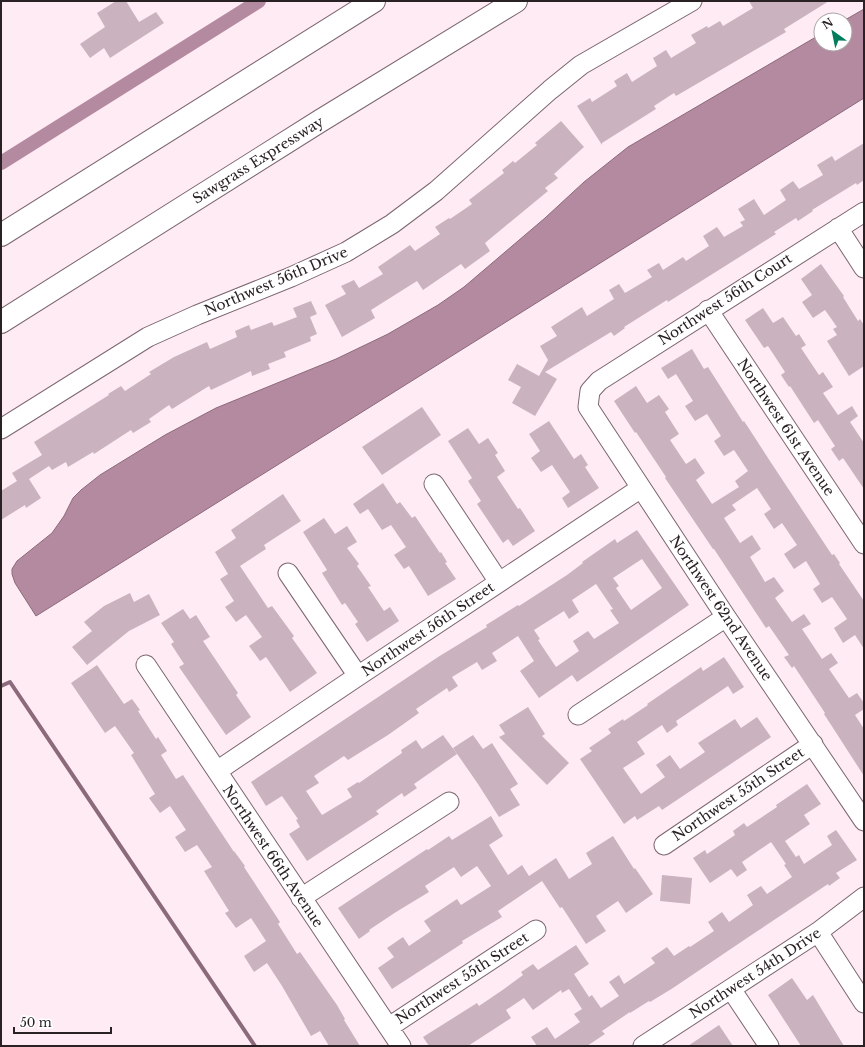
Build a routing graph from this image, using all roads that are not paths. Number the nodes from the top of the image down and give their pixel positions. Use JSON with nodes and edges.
{"nodes":[{"id":1,"x":374,"y":1,"type":"edge"},
{"id":2,"x":516,"y":1,"type":"edge"},
{"id":3,"x":692,"y":1,"type":"edge"},
{"id":4,"x":864,"y":212,"type":"edge"},
{"id":5,"x":838,"y":228,"type":"junction"},
{"id":6,"x":1,"y":235,"type":"edge"},
{"id":7,"x":864,"y":268,"type":"edge"},
{"id":8,"x":708,"y":310,"type":"junction"},
{"id":9,"x":1,"y":322,"type":"edge"},
{"id":10,"x":590,"y":391,"type":"joint"},
{"id":11,"x":1,"y":429,"type":"edge"},
{"id":12,"x":434,"y":484,"type":"dead end"},
{"id":13,"x":641,"y":488,"type":"junction"},
{"id":14,"x":864,"y":544,"type":"edge"},
{"id":15,"x":288,"y":573,"type":"dead end"},
{"id":16,"x":499,"y":582,"type":"junction"},
{"id":17,"x":726,"y":617,"type":"junction"},
{"id":18,"x":146,"y":665,"type":"dead end"},
{"id":19,"x":358,"y":676,"type":"junction"},
{"id":20,"x":578,"y":715,"type":"dead end"},
{"id":21,"x":813,"y":744,"type":"junction"},
{"id":22,"x":217,"y":772,"type":"junction"},
{"id":23,"x":449,"y":802,"type":"dead end"},
{"id":24,"x":864,"y":821,"type":"edge"},
{"id":25,"x":664,"y":845,"type":"dead end"},
{"id":26,"x":864,"y":897,"type":"edge"},
{"id":27,"x":301,"y":898,"type":"junction"},
{"id":28,"x":536,"y":930,"type":"dead end"},
{"id":29,"x":818,"y":932,"type":"junction"},
{"id":30,"x":731,"y":989,"type":"junction"},
{"id":31,"x":864,"y":1003,"type":"edge"},
{"id":32,"x":389,"y":1027,"type":"junction"},
{"id":33,"x":401,"y":1046,"type":"edge"},
{"id":34,"x":643,"y":1046,"type":"edge"},
{"id":35,"x":769,"y":1046,"type":"edge"}],
"edges":[{"from":1,"to":6,"type":"highway"},
{"from":2,"to":9,"type":"highway","name":"Sawgrass Expressway"},
{"from":3,"to":11,"type":"street","name":"Northwest 56th Drive"},
{"from":4,"to":5,"type":"street","name":"Northwest 56th Court"},
{"from":5,"to":7,"type":"street"},
{"from":5,"to":8,"type":"street","name":"Northwest 56th Court"},
{"from":8,"to":10,"type":"street","name":"Northwest 56th Court"},
{"from":8,"to":14,"type":"street","name":"Northwest 61st Avenue"},
{"from":10,"to":13,"type":"street","name":"Northwest 62nd Avenue"},
{"from":12,"to":16,"type":"street"},
{"from":13,"to":16,"type":"street","name":"Northwest 56th Street"},
{"from":13,"to":17,"type":"street","name":"Northwest 62nd Avenue"},
{"from":15,"to":19,"type":"street"},
{"from":16,"to":19,"type":"street","name":"Northwest 56th Street"},
{"from":17,"to":20,"type":"street"},
{"from":17,"to":21,"type":"street","name":"Northwest 62nd Avenue"},
{"from":18,"to":22,"type":"street","name":"Northwest 66th Avenue"},
{"from":19,"to":22,"type":"street","name":"Northwest 56th Street"},
{"from":21,"to":24,"type":"street","name":"Northwest 62nd Avenue"},
{"from":21,"to":25,"type":"street","name":"Northwest 55th Street"},
{"from":22,"to":27,"type":"street","name":"Northwest 66th Avenue"},
{"from":23,"to":27,"type":"street"},
{"from":26,"to":29,"type":"street","name":"Northwest 54th Drive"},
{"from":27,"to":32,"type":"street","name":"Northwest 66th Avenue"},
{"from":28,"to":32,"type":"street","name":"Northwest 55th Street"},
{"from":29,"to":30,"type":"street","name":"Northwest 54th Drive"},
{"from":29,"to":31,"type":"street"},
{"from":30,"to":34,"type":"street","name":"Northwest 54th Drive"},
{"from":30,"to":35,"type":"street"},
{"from":32,"to":33,"type":"street","name":"Northwest 66th Avenue"}]}
